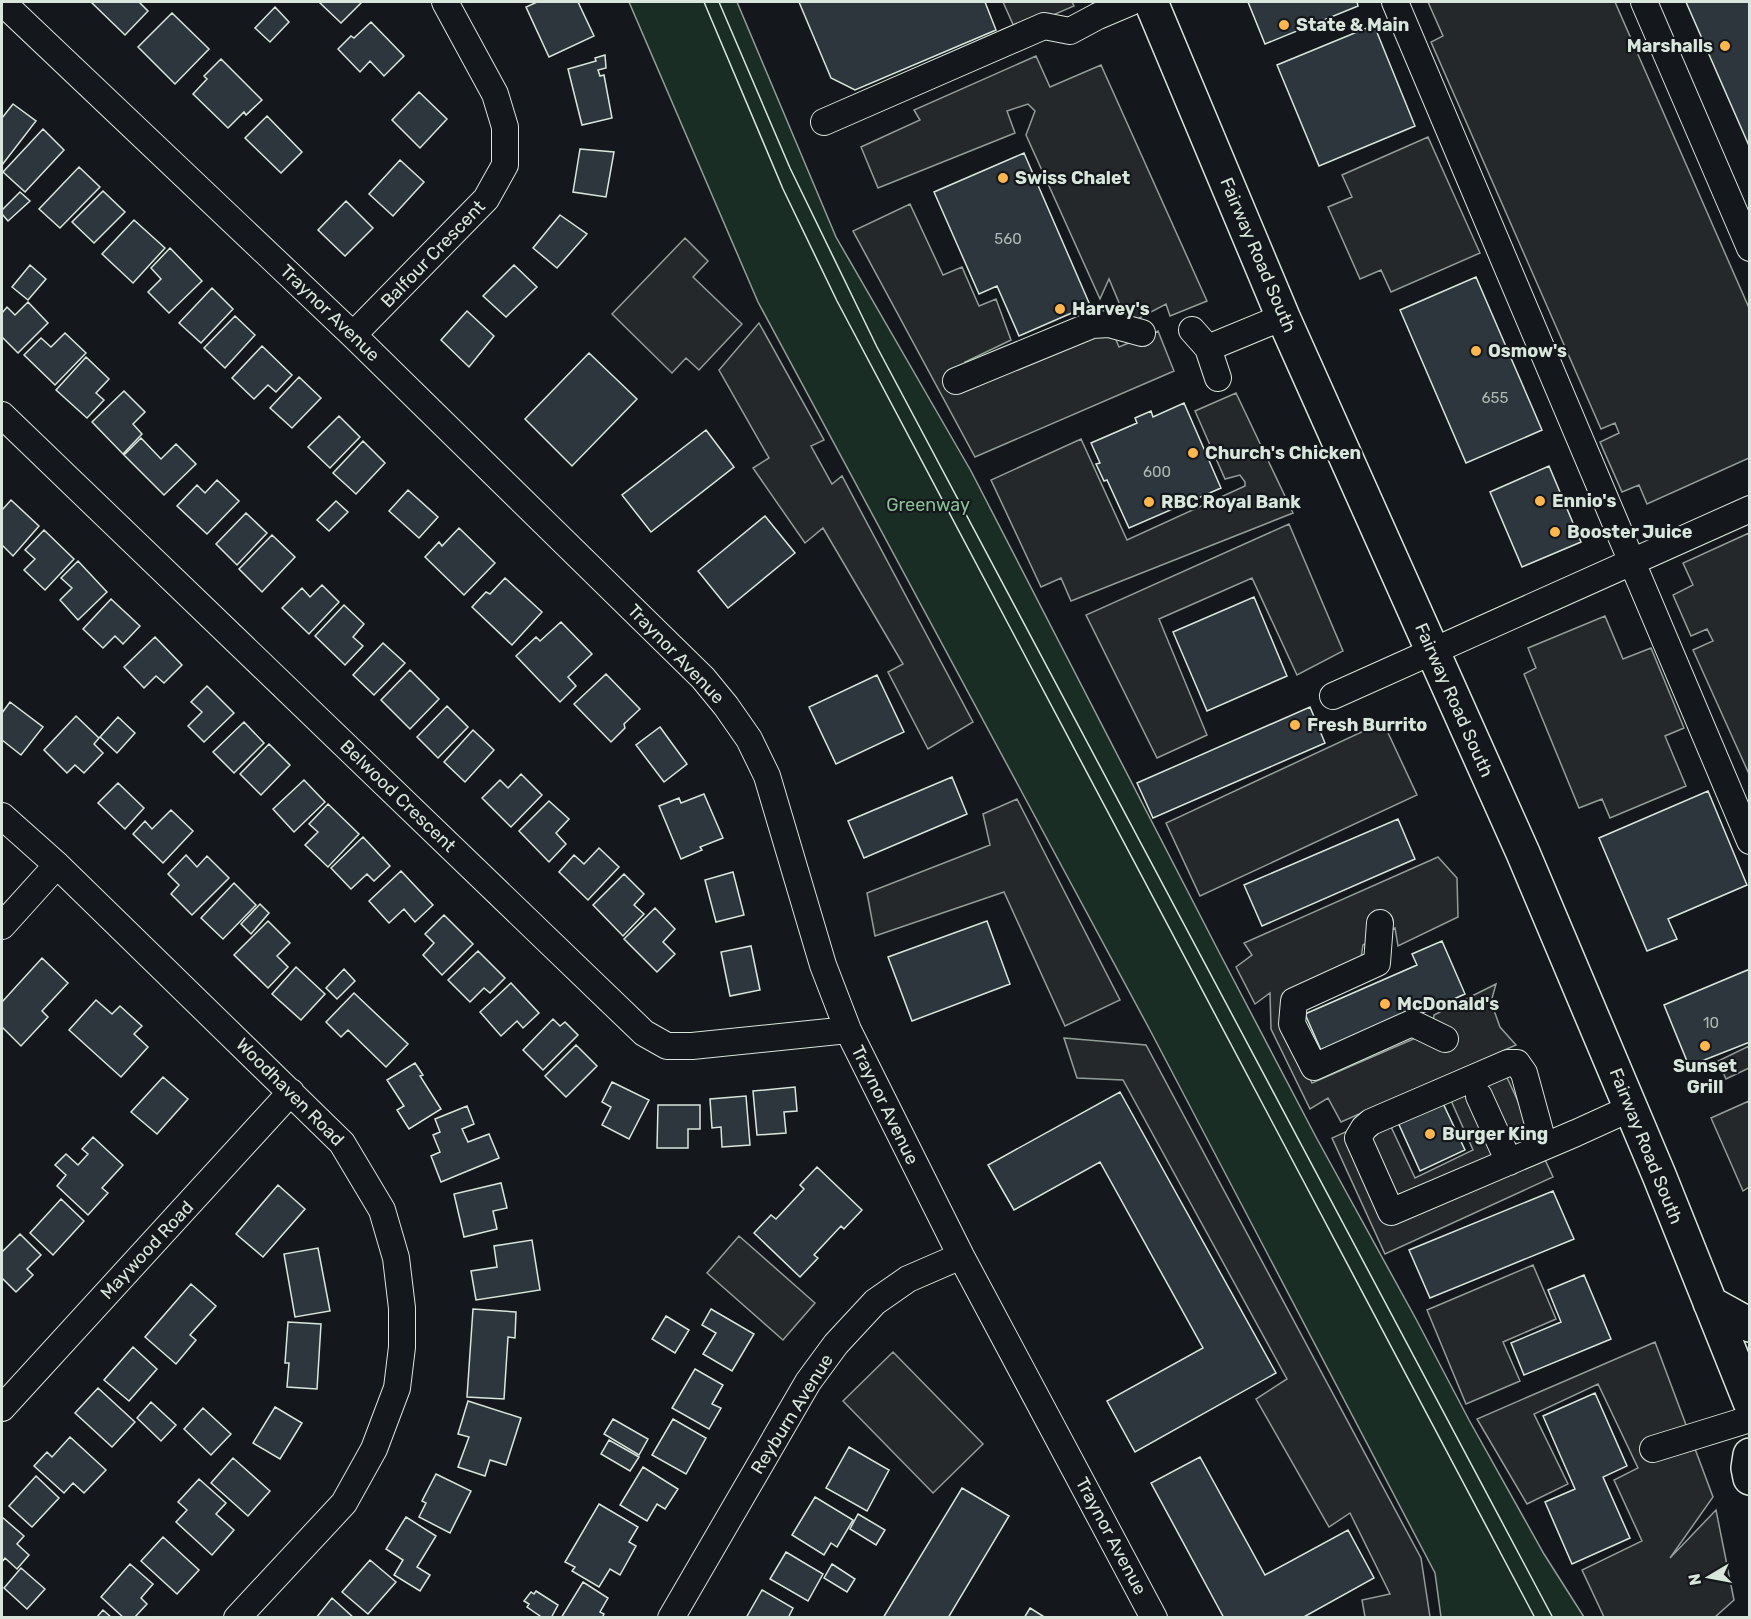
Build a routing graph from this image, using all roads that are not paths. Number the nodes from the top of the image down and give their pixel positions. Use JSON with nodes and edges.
{"nodes":[{"id":1,"x":2,"y":2,"type":"edge"},
{"id":2,"x":445,"y":2,"type":"edge"},
{"id":3,"x":1131,"y":2,"type":"edge"},
{"id":4,"x":1151,"y":2,"type":"edge"},
{"id":5,"x":1395,"y":2,"type":"edge"},
{"id":6,"x":1644,"y":2,"type":"edge"},
{"id":7,"x":824,"y":122,"type":"dead end"},
{"id":8,"x":1749,"y":248,"type":"edge"},
{"id":9,"x":1283,"y":317,"type":"junction"},
{"id":10,"x":1142,"y":333,"type":"dead end"},
{"id":11,"x":353,"y":335,"type":"junction"},
{"id":12,"x":1218,"y":378,"type":"dead end"},
{"id":13,"x":956,"y":381,"type":"dead end"},
{"id":14,"x":2,"y":415,"type":"edge"},
{"id":15,"x":1749,"y":509,"type":"edge"},
{"id":16,"x":1630,"y":562,"type":"junction"},
{"id":17,"x":1433,"y":652,"type":"junction"},
{"id":18,"x":1333,"y":696,"type":"dead end"},
{"id":19,"x":2,"y":816,"type":"edge"},
{"id":20,"x":1749,"y":841,"type":"edge"},
{"id":21,"x":57,"y":865,"type":"junction"},
{"id":22,"x":1380,"y":923,"type":"dead end"},
{"id":23,"x":2,"y":926,"type":"edge"},
{"id":24,"x":848,"y":1030,"type":"junction"},
{"id":25,"x":1445,"y":1039,"type":"dead end"},
{"id":26,"x":291,"y":1092,"type":"junction"},
{"id":27,"x":1479,"y":1096,"type":"dead end"},
{"id":28,"x":1631,"y":1108,"type":"junction"},
{"id":29,"x":1544,"y":1146,"type":"junction"},
{"id":30,"x":1509,"y":1162,"type":"junction"},
{"id":31,"x":961,"y":1256,"type":"junction"},
{"id":32,"x":1710,"y":1303,"type":"junction"},
{"id":33,"x":1749,"y":1325,"type":"edge"},
{"id":34,"x":1749,"y":1402,"type":"edge"},
{"id":35,"x":2,"y":1408,"type":"edge"},
{"id":36,"x":1749,"y":1419,"type":"edge"},
{"id":37,"x":1653,"y":1449,"type":"dead end"},
{"id":38,"x":1749,"y":1455,"type":"edge"},
{"id":39,"x":1749,"y":1478,"type":"edge"},
{"id":40,"x":237,"y":1617,"type":"edge"},
{"id":41,"x":671,"y":1617,"type":"edge"},
{"id":42,"x":1154,"y":1617,"type":"edge"}],
"edges":[{"from":1,"to":11,"type":"street","name":"Traynor Avenue"},
{"from":2,"to":11,"type":"street","name":"Balfour Crescent"},
{"from":3,"to":7,"type":"street"},
{"from":4,"to":9,"type":"main road","name":"Fairway Road South"},
{"from":5,"to":16,"type":"street"},
{"from":6,"to":8,"type":"street"},
{"from":9,"to":12,"type":"street"},
{"from":9,"to":17,"type":"main road","name":"Fairway Road South"},
{"from":10,"to":13,"type":"street"},
{"from":11,"to":24,"type":"street","name":"Traynor Avenue"},
{"from":14,"to":24,"type":"street","name":"Belwood Crescent"},
{"from":15,"to":16,"type":"street"},
{"from":16,"to":17,"type":"street"},
{"from":16,"to":20,"type":"street"},
{"from":17,"to":18,"type":"street"},
{"from":17,"to":28,"type":"main road","name":"Fairway Road South"},
{"from":19,"to":21,"type":"street","name":"Woodhaven Road"},
{"from":21,"to":23,"type":"street"},
{"from":21,"to":26,"type":"street","name":"Woodhaven Road"},
{"from":22,"to":25,"type":"street"},
{"from":24,"to":31,"type":"street","name":"Traynor Avenue"},
{"from":26,"to":35,"type":"street","name":"Maywood Road"},
{"from":26,"to":40,"type":"street","name":"Woodhaven Road"},
{"from":27,"to":30,"type":"street"},
{"from":28,"to":29,"type":"street"},
{"from":28,"to":32,"type":"main road","name":"Fairway Road South"},
{"from":29,"to":30,"type":"street"},
{"from":29,"to":30,"type":"street"},
{"from":31,"to":41,"type":"street","name":"Reyburn Avenue"},
{"from":31,"to":42,"type":"street","name":"Traynor Avenue"},
{"from":32,"to":33,"type":"main road"},
{"from":32,"to":34,"type":"main road","name":"Fairway Road South"},
{"from":36,"to":37,"type":"street"},
{"from":38,"to":39,"type":"main road"}]}
